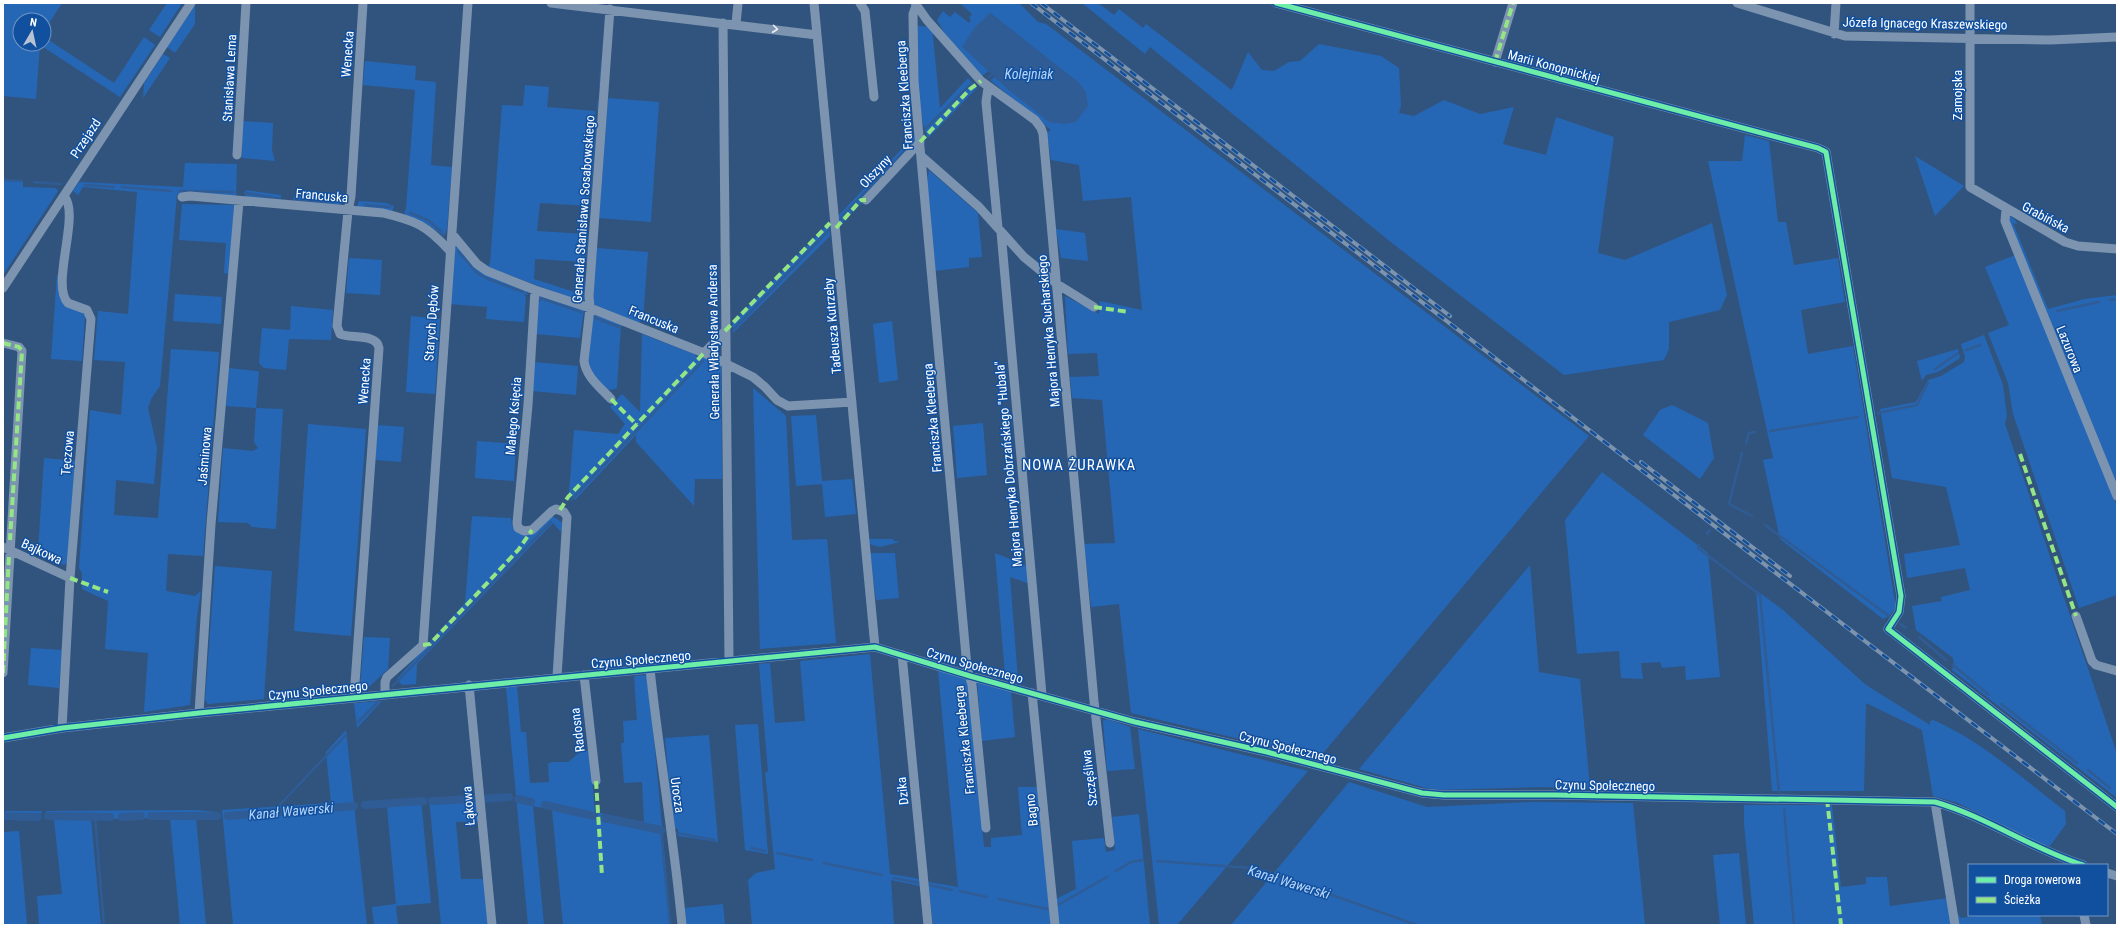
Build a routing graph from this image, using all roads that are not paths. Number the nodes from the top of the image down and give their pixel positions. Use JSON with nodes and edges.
{"nodes":[{"id":1,"x":191,"y":3,"type":"edge"},
{"id":2,"x":246,"y":3,"type":"edge"},
{"id":3,"x":363,"y":3,"type":"edge"},
{"id":4,"x":468,"y":3,"type":"edge"},
{"id":5,"x":550,"y":3,"type":"edge"},
{"id":6,"x":738,"y":3,"type":"edge"},
{"id":7,"x":814,"y":3,"type":"edge"},
{"id":8,"x":860,"y":3,"type":"edge"},
{"id":9,"x":1276,"y":3,"type":"edge"},
{"id":10,"x":1514,"y":3,"type":"edge"},
{"id":11,"x":1736,"y":3,"type":"edge"},
{"id":12,"x":1836,"y":3,"type":"edge"},
{"id":13,"x":1970,"y":3,"type":"edge"},
{"id":14,"x":916,"y":5,"type":"edge"},
{"id":15,"x":610,"y":10,"type":"junction"},
{"id":16,"x":724,"y":23,"type":"junction"},
{"id":17,"x":736,"y":24,"type":"junction"},
{"id":18,"x":1834,"y":34,"type":"junction"},
{"id":19,"x":817,"y":35,"type":"junction"},
{"id":20,"x":1970,"y":37,"type":"junction"},
{"id":21,"x":2117,"y":37,"type":"edge"},
{"id":22,"x":1495,"y":62,"type":"junction"},
{"id":23,"x":988,"y":88,"type":"junction"},
{"id":24,"x":874,"y":97,"type":"dead end"},
{"id":25,"x":920,"y":142,"type":"junction"},
{"id":26,"x":237,"y":155,"type":"dead end"},
{"id":27,"x":921,"y":156,"type":"junction"},
{"id":28,"x":1970,"y":187,"type":"joint"},
{"id":29,"x":64,"y":196,"type":"junction"},
{"id":30,"x":182,"y":197,"type":"dead end"},
{"id":31,"x":866,"y":200,"type":"dead end"},
{"id":32,"x":239,"y":201,"type":"junction"},
{"id":33,"x":2006,"y":209,"type":"junction"},
{"id":34,"x":348,"y":211,"type":"junction"},
{"id":35,"x":999,"y":230,"type":"junction"},
{"id":36,"x":452,"y":234,"type":"junction"},
{"id":37,"x":2117,"y":249,"type":"edge"},
{"id":38,"x":449,"y":250,"type":"junction"},
{"id":39,"x":1057,"y":284,"type":"junction"},
{"id":40,"x":3,"y":288,"type":"edge"},
{"id":41,"x":535,"y":290,"type":"junction"},
{"id":42,"x":1094,"y":307,"type":"dead end"},
{"id":43,"x":590,"y":308,"type":"junction"},
{"id":44,"x":725,"y":331,"type":"junction"},
{"id":45,"x":3,"y":343,"type":"edge"},
{"id":46,"x":704,"y":353,"type":"junction"},
{"id":47,"x":727,"y":365,"type":"junction"},
{"id":48,"x":611,"y":399,"type":"dead end"},
{"id":49,"x":852,"y":402,"type":"junction"},
{"id":50,"x":2117,"y":496,"type":"edge"},
{"id":51,"x":6,"y":549,"type":"edge"},
{"id":52,"x":70,"y":578,"type":"junction"},
{"id":53,"x":2076,"y":616,"type":"dead end"},
{"id":54,"x":875,"y":647,"type":"junction"},
{"id":55,"x":902,"y":655,"type":"junction"},
{"id":56,"x":730,"y":661,"type":"junction"},
{"id":57,"x":650,"y":669,"type":"junction"},
{"id":58,"x":2117,"y":671,"type":"edge"},
{"id":59,"x":3,"y":673,"type":"edge"},
{"id":60,"x":584,"y":675,"type":"junction"},
{"id":61,"x":970,"y":676,"type":"junction"},
{"id":62,"x":557,"y":677,"type":"junction"},
{"id":63,"x":469,"y":685,"type":"junction"},
{"id":64,"x":385,"y":694,"type":"junction"},
{"id":65,"x":1037,"y":694,"type":"junction"},
{"id":66,"x":354,"y":697,"type":"junction"},
{"id":67,"x":1095,"y":710,"type":"junction"},
{"id":68,"x":199,"y":713,"type":"junction"},
{"id":69,"x":62,"y":728,"type":"junction"},
{"id":70,"x":3,"y":738,"type":"edge"},
{"id":71,"x":596,"y":781,"type":"dead end"},
{"id":72,"x":1935,"y":802,"type":"junction"},
{"id":73,"x":2117,"y":807,"type":"edge"},
{"id":74,"x":986,"y":828,"type":"dead end"},
{"id":75,"x":1110,"y":843,"type":"dead end"},
{"id":76,"x":2070,"y":863,"type":"edge"},
{"id":77,"x":492,"y":925,"type":"edge"},
{"id":78,"x":682,"y":925,"type":"edge"},
{"id":79,"x":928,"y":925,"type":"edge"},
{"id":80,"x":1055,"y":925,"type":"edge"},
{"id":81,"x":1956,"y":925,"type":"edge"}],
"edges":[{"from":1,"to":29,"type":"street","name":"Przejazd"},
{"from":2,"to":26,"type":"street","name":"Stanisława Lema"},
{"from":3,"to":34,"type":"street","name":"Wenecka"},
{"from":4,"to":36,"type":"street","name":"Starych Dębów"},
{"from":5,"to":15,"type":"street"},
{"from":6,"to":17,"type":"street"},
{"from":7,"to":19,"type":"street","name":"Tadeusza Kutrzeby"},
{"from":8,"to":24,"type":"street"},
{"from":9,"to":22,"type":"street","name":"Marii Konopnickiej"},
{"from":10,"to":22,"type":"street"},
{"from":11,"to":18,"type":"street","name":"Józefa Ignacego Kraszewskiego"},
{"from":12,"to":18,"type":"street"},
{"from":13,"to":20,"type":"street","name":"Zamojska"},
{"from":14,"to":23,"type":"street","name":"Majora Henryka Sucharskiego"},
{"from":14,"to":25,"type":"street","name":"Franciszka Kleeberga"},
{"from":15,"to":16,"type":"street"},
{"from":15,"to":43,"type":"street","name":"Generała Stanisława Sosabowskiego"},
{"from":16,"to":17,"type":"street"},
{"from":16,"to":44,"type":"street","name":"Generała Władysława Andersa"},
{"from":17,"to":19,"type":"street","one_way":true},
{"from":18,"to":20,"type":"street","name":"Józefa Ignacego Kraszewskiego"},
{"from":19,"to":49,"type":"street","name":"Tadeusza Kutrzeby"},
{"from":20,"to":21,"type":"street","name":"Józefa Ignacego Kraszewskiego"},
{"from":20,"to":28,"type":"street","name":"Zamojska"},
{"from":22,"to":73,"type":"street","name":"Marii Konopnickiej"},
{"from":23,"to":35,"type":"street","name":"Majora Henryka Dobrzańskiego \"Hubala\""},
{"from":23,"to":39,"type":"street","name":"Majora Henryka Sucharskiego"},
{"from":25,"to":27,"type":"street","name":"Franciszka Kleeberga"},
{"from":25,"to":31,"type":"street","name":"Olszyny"},
{"from":27,"to":35,"type":"street"},
{"from":27,"to":61,"type":"street","name":"Franciszka Kleeberga"},
{"from":28,"to":33,"type":"street","name":"Grabińska"},
{"from":29,"to":40,"type":"street","name":"Przejazd"},
{"from":29,"to":52,"type":"street","name":"Tęczowa"},
{"from":30,"to":32,"type":"street","name":"Francuska"},
{"from":32,"to":34,"type":"street","name":"Francuska"},
{"from":32,"to":68,"type":"street","name":"Jaśminowa"},
{"from":33,"to":37,"type":"street","name":"Grabińska"},
{"from":33,"to":50,"type":"street","name":"Lazurowa"},
{"from":34,"to":38,"type":"street","name":"Francuska"},
{"from":34,"to":66,"type":"street","name":"Wenecka"},
{"from":35,"to":39,"type":"street"},
{"from":35,"to":65,"type":"street","name":"Majora Henryka Dobrzańskiego \"Hubala\""},
{"from":36,"to":38,"type":"street","name":"Starych Dębów"},
{"from":36,"to":41,"type":"street","name":"Francuska"},
{"from":38,"to":64,"type":"street","name":"Starych Dębów"},
{"from":39,"to":42,"type":"street"},
{"from":39,"to":67,"type":"street","name":"Majora Henryka Sucharskiego"},
{"from":41,"to":43,"type":"street","name":"Francuska"},
{"from":41,"to":62,"type":"street","name":"Małego Księcia"},
{"from":43,"to":46,"type":"street","name":"Francuska"},
{"from":43,"to":48,"type":"street","name":"Generała Stanisława Sosabowskiego"},
{"from":44,"to":46,"type":"street"},
{"from":44,"to":47,"type":"street","name":"Generała Władysława Andersa"},
{"from":45,"to":51,"type":"street"},
{"from":46,"to":47,"type":"street","name":"Francuska"},
{"from":47,"to":49,"type":"street","name":"Francuska"},
{"from":47,"to":56,"type":"street","name":"Generała Władysława Andersa"},
{"from":49,"to":54,"type":"street","name":"Tadeusza Kutrzeby"},
{"from":51,"to":52,"type":"street","name":"Bajkowa"},
{"from":51,"to":59,"type":"street"},
{"from":52,"to":69,"type":"street","name":"Tęczowa"},
{"from":53,"to":58,"type":"street"},
{"from":54,"to":55,"type":"street","name":"Czynu Społecznego"},
{"from":54,"to":56,"type":"street","name":"Czynu Społecznego"},
{"from":55,"to":61,"type":"street","name":"Czynu Społecznego"},
{"from":55,"to":79,"type":"street","name":"Dzika"},
{"from":56,"to":57,"type":"street","name":"Czynu Społecznego"},
{"from":57,"to":60,"type":"street","name":"Czynu Społecznego"},
{"from":57,"to":78,"type":"street","name":"Urocza"},
{"from":60,"to":62,"type":"street","name":"Czynu Społecznego"},
{"from":60,"to":71,"type":"street","name":"Radosna"},
{"from":61,"to":65,"type":"street","name":"Czynu Społecznego"},
{"from":61,"to":74,"type":"street","name":"Franciszka Kleeberga"},
{"from":62,"to":63,"type":"street","name":"Czynu Społecznego"},
{"from":63,"to":64,"type":"street","name":"Czynu Społecznego"},
{"from":63,"to":77,"type":"street","name":"Łąkowa"},
{"from":64,"to":66,"type":"street","name":"Czynu Społecznego"},
{"from":65,"to":67,"type":"street","name":"Czynu Społecznego"},
{"from":65,"to":80,"type":"street","name":"Bagno"},
{"from":66,"to":68,"type":"street","name":"Czynu Społecznego"},
{"from":67,"to":72,"type":"street","name":"Czynu Społecznego"},
{"from":67,"to":75,"type":"street","name":"Szczęśliwa"},
{"from":68,"to":69,"type":"street","name":"Czynu Społecznego"},
{"from":69,"to":70,"type":"street","name":"Czynu Społecznego"},
{"from":72,"to":76,"type":"street","name":"Czynu Społecznego"},
{"from":72,"to":81,"type":"street"}]}
